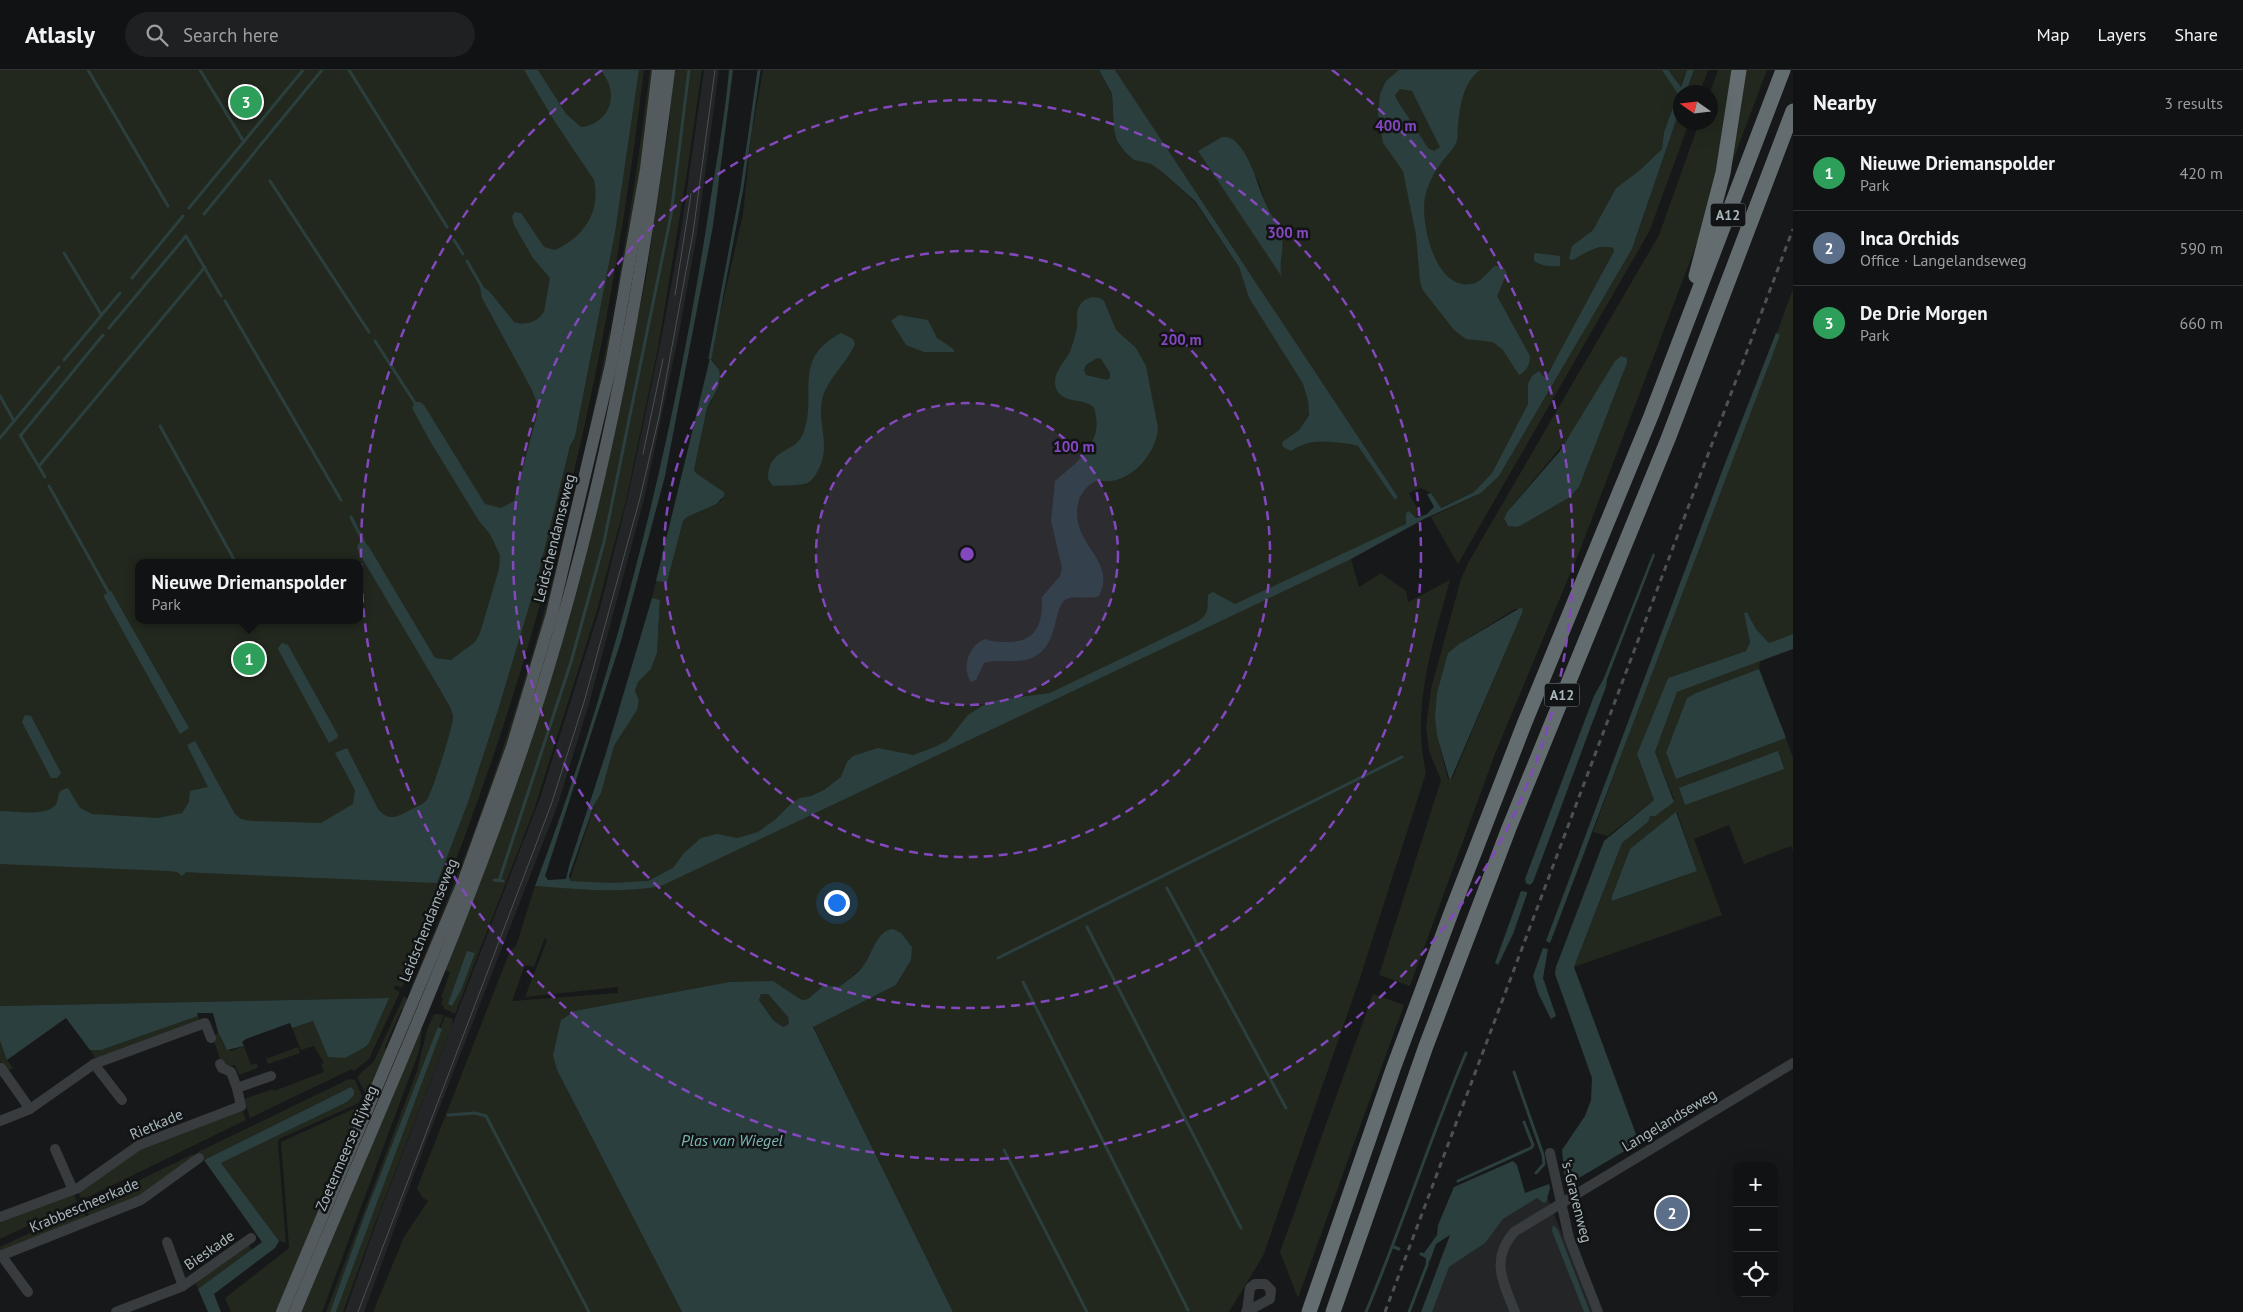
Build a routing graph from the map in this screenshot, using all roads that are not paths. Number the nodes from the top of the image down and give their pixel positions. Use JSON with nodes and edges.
{"nodes":[{"id":1,"x":658,"y":70,"type":"edge"},
{"id":2,"x":669,"y":70,"type":"edge"},
{"id":3,"x":1739,"y":70,"type":"edge"},
{"id":4,"x":1783,"y":70,"type":"edge"},
{"id":5,"x":1793,"y":111,"type":"edge"},
{"id":6,"x":1674,"y":359,"type":"junction"},
{"id":7,"x":421,"y":997,"type":"junction"},
{"id":8,"x":211,"y":1038,"type":"dead end"},
{"id":9,"x":1793,"y":1062,"type":"edge"},
{"id":10,"x":94,"y":1064,"type":"junction"},
{"id":11,"x":220,"y":1064,"type":"dead end"},
{"id":12,"x":1,"y":1068,"type":"edge"},
{"id":13,"x":271,"y":1076,"type":"dead end"},
{"id":14,"x":237,"y":1088,"type":"junction"},
{"id":15,"x":122,"y":1100,"type":"dead end"},
{"id":16,"x":30,"y":1109,"type":"junction"},
{"id":17,"x":0,"y":1121,"type":"edge"},
{"id":18,"x":55,"y":1148,"type":"dead end"},
{"id":19,"x":1550,"y":1153,"type":"dead end"},
{"id":20,"x":198,"y":1158,"type":"dead end"},
{"id":21,"x":72,"y":1190,"type":"junction"},
{"id":22,"x":1561,"y":1203,"type":"junction"},
{"id":23,"x":0,"y":1217,"type":"edge"},
{"id":24,"x":251,"y":1238,"type":"dead end"},
{"id":25,"x":167,"y":1242,"type":"dead end"},
{"id":26,"x":0,"y":1255,"type":"edge"},
{"id":27,"x":183,"y":1286,"type":"junction"},
{"id":28,"x":28,"y":1292,"type":"dead end"},
{"id":29,"x":116,"y":1312,"type":"edge"},
{"id":30,"x":282,"y":1312,"type":"edge"},
{"id":31,"x":294,"y":1312,"type":"edge"},
{"id":32,"x":1309,"y":1312,"type":"edge"},
{"id":33,"x":1334,"y":1312,"type":"edge"},
{"id":34,"x":1515,"y":1312,"type":"edge"},
{"id":35,"x":1598,"y":1312,"type":"edge"}],
"edges":[{"from":1,"to":7,"type":"main road","name":"Leidschendamseweg"},
{"from":2,"to":7,"type":"main road","name":"Leidschendamseweg"},
{"from":3,"to":6,"type":"highway","number":"A12"},
{"from":4,"to":6,"type":"highway","number":"A12"},
{"from":5,"to":33,"type":"highway","number":"A12"},
{"from":6,"to":32,"type":"highway","number":"A12"},
{"from":7,"to":30,"type":"main road","name":"Zoetermeerse Rijweg"},
{"from":7,"to":31,"type":"main road","name":"Zoetermeerse Rijweg"},
{"from":8,"to":10,"type":"street"},
{"from":9,"to":22,"type":"street","name":"Langelandseweg"},
{"from":10,"to":15,"type":"street"},
{"from":10,"to":16,"type":"street"},
{"from":11,"to":14,"type":"street"},
{"from":12,"to":16,"type":"street"},
{"from":13,"to":14,"type":"street"},
{"from":14,"to":21,"type":"street","name":"Rietkade"},
{"from":16,"to":17,"type":"street"},
{"from":18,"to":21,"type":"street"},
{"from":19,"to":22,"type":"street","name":"'s-Gravenweg"},
{"from":20,"to":26,"type":"street","name":"Krabbescheerkade"},
{"from":21,"to":23,"type":"street","name":"Rietkade"},
{"from":22,"to":34,"type":"street","name":"Langelandseweg"},
{"from":22,"to":35,"type":"street","name":"'s-Gravenweg"},
{"from":24,"to":27,"type":"street","name":"Bieskade"},
{"from":25,"to":27,"type":"street","name":"Bieskade"},
{"from":26,"to":28,"type":"street","name":"Krabbescheerkade"},
{"from":27,"to":29,"type":"street","name":"Bieskade"}]}
